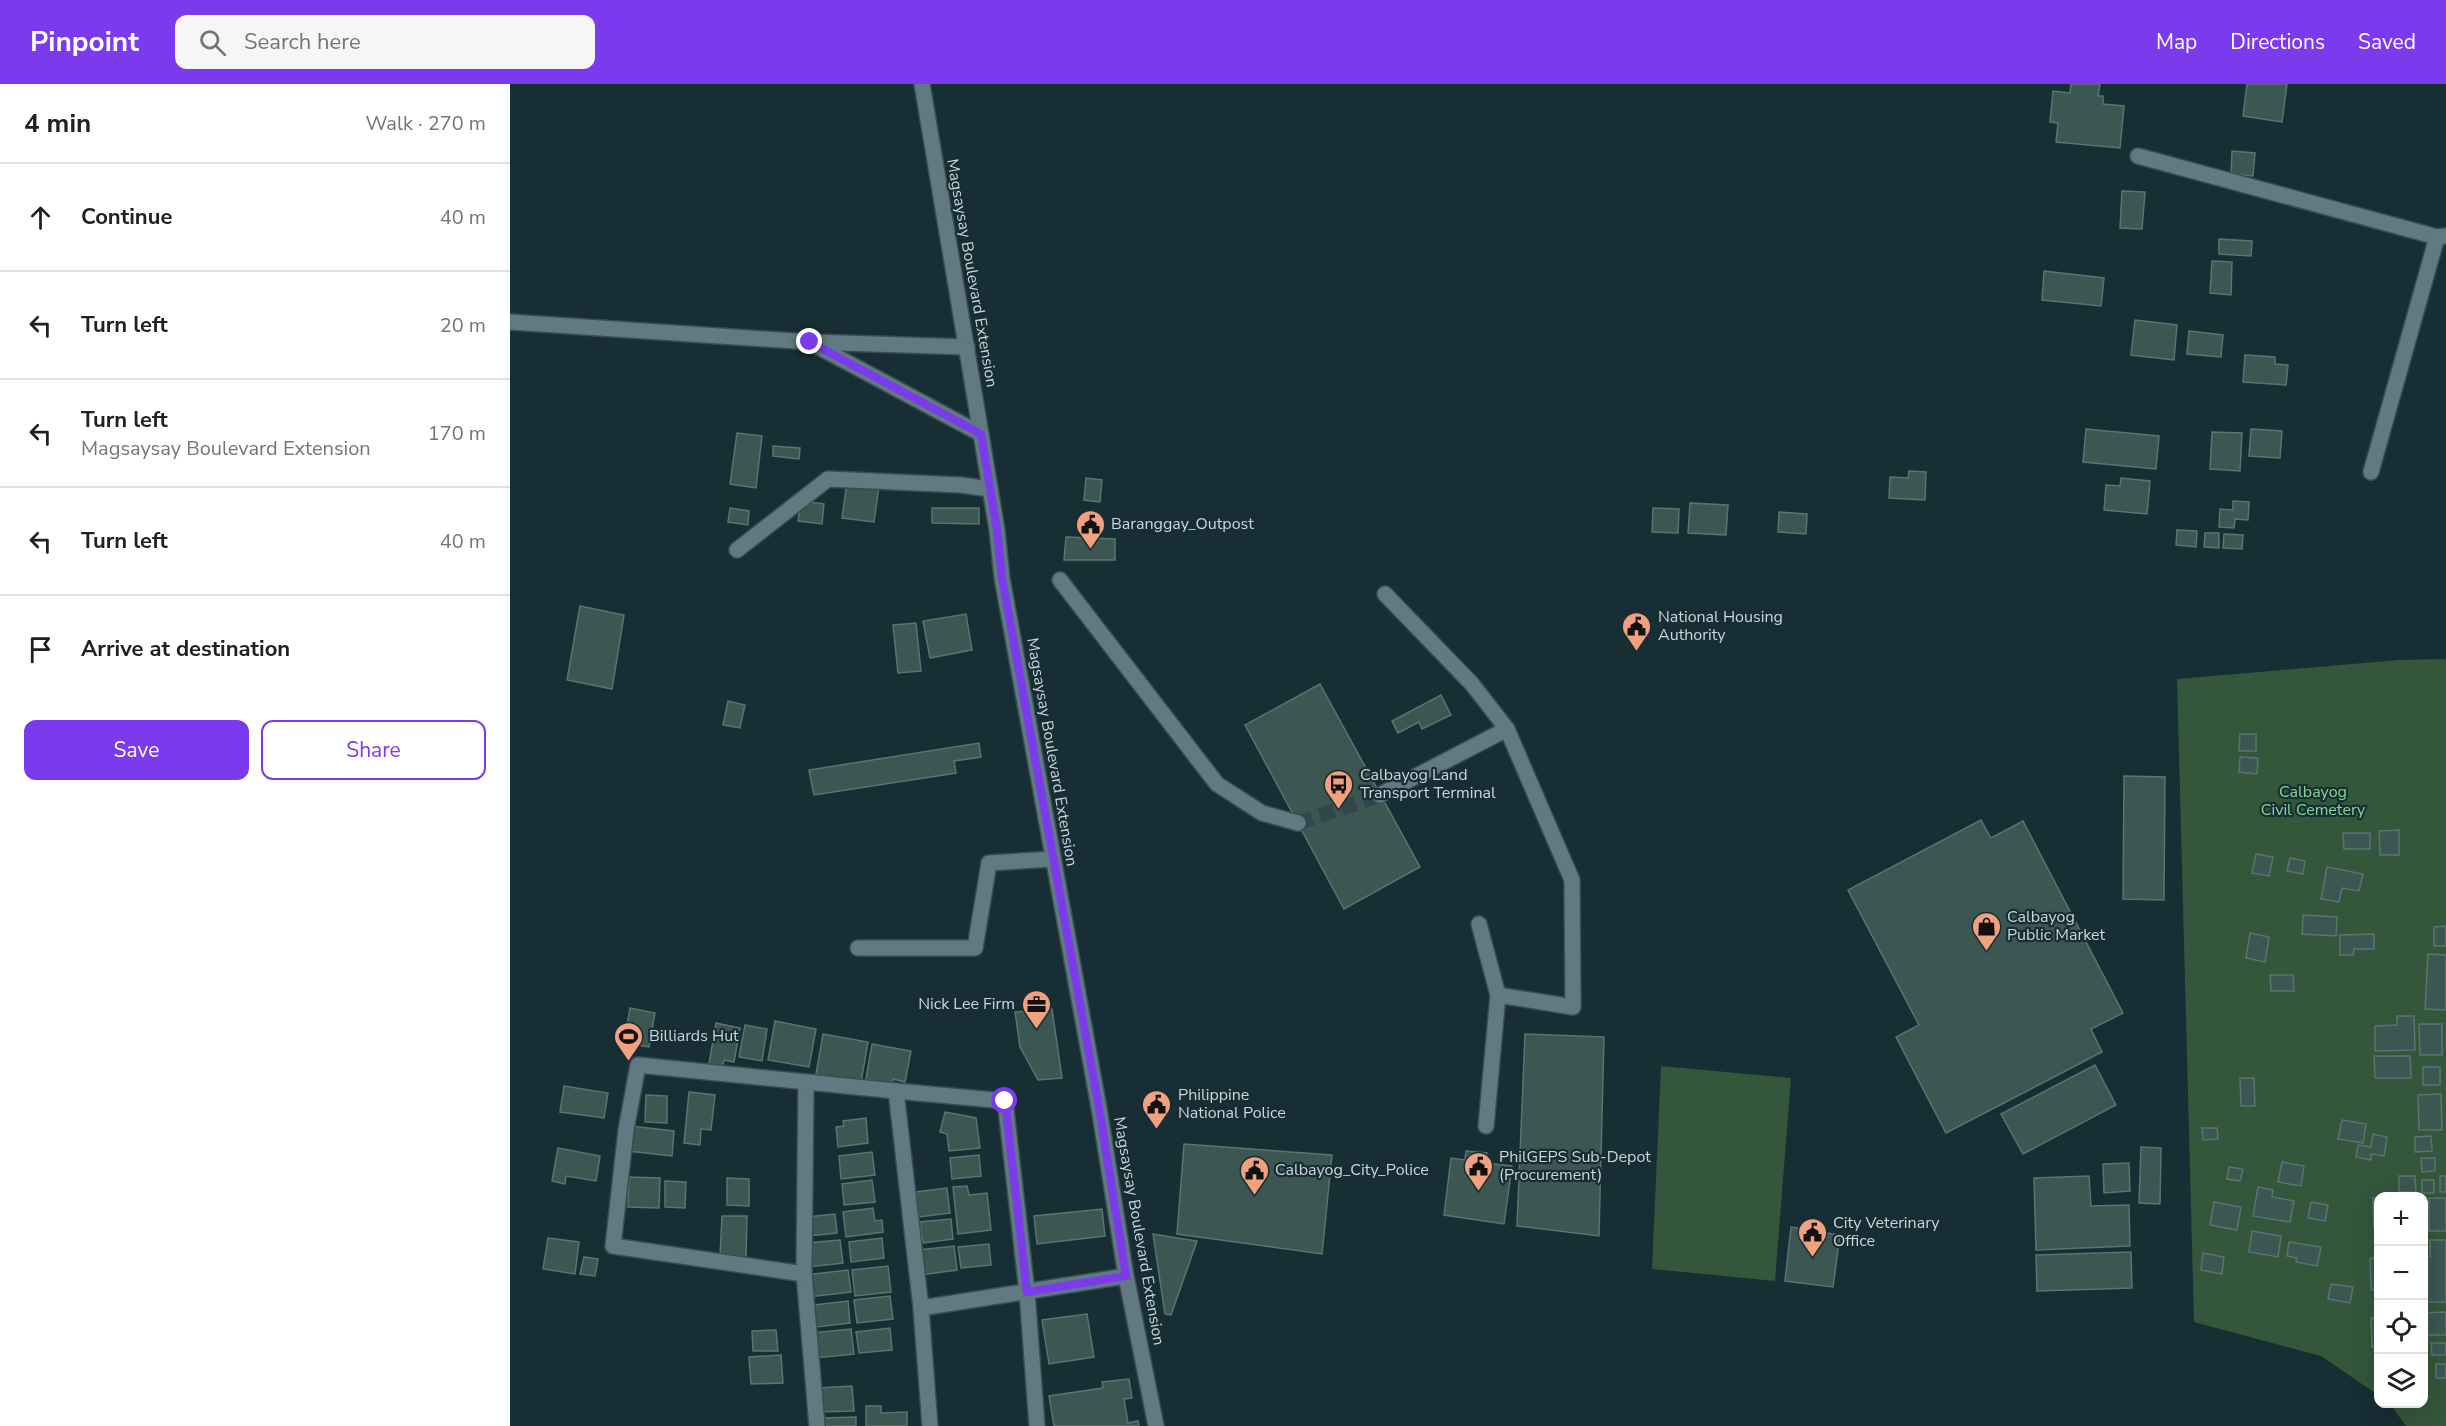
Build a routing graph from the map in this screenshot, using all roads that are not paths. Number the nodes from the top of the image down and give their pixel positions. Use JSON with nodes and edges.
{"nodes":[{"id":1,"x":922,"y":84,"type":"edge"},
{"id":2,"x":2138,"y":156,"type":"dead end"},
{"id":3,"x":2442,"y":237,"type":"edge"},
{"id":4,"x":510,"y":322,"type":"edge"},
{"id":5,"x":810,"y":342,"type":"junction"},
{"id":6,"x":967,"y":347,"type":"junction"},
{"id":7,"x":981,"y":434,"type":"junction"},
{"id":8,"x":2371,"y":472,"type":"dead end"},
{"id":9,"x":990,"y":489,"type":"junction"},
{"id":10,"x":736,"y":550,"type":"dead end"},
{"id":11,"x":1060,"y":580,"type":"dead end"},
{"id":12,"x":1384,"y":594,"type":"dead end"},
{"id":13,"x":1507,"y":729,"type":"junction"},
{"id":14,"x":1380,"y":795,"type":"tunnel mouth"},
{"id":15,"x":1298,"y":823,"type":"tunnel mouth"},
{"id":16,"x":1053,"y":859,"type":"junction"},
{"id":17,"x":1479,"y":924,"type":"dead end"},
{"id":18,"x":858,"y":948,"type":"dead end"},
{"id":19,"x":1498,"y":995,"type":"junction"},
{"id":20,"x":806,"y":1082,"type":"junction"},
{"id":21,"x":896,"y":1091,"type":"junction"},
{"id":22,"x":1486,"y":1126,"type":"dead end"},
{"id":23,"x":804,"y":1274,"type":"junction"},
{"id":24,"x":1126,"y":1276,"type":"junction"},
{"id":25,"x":1027,"y":1292,"type":"junction"},
{"id":26,"x":921,"y":1308,"type":"junction"},
{"id":27,"x":817,"y":1426,"type":"edge"},
{"id":28,"x":930,"y":1426,"type":"edge"},
{"id":29,"x":1037,"y":1426,"type":"edge"},
{"id":30,"x":1156,"y":1426,"type":"edge"}],
"edges":[{"from":1,"to":6,"type":"street","name":"Magsaysay Boulevard Extension"},
{"from":2,"to":3,"type":"street"},
{"from":3,"to":8,"type":"street"},
{"from":4,"to":5,"type":"street"},
{"from":5,"to":6,"type":"street"},
{"from":5,"to":7,"type":"street"},
{"from":6,"to":7,"type":"street","name":"Magsaysay Boulevard Extension"},
{"from":7,"to":9,"type":"street","name":"Magsaysay Boulevard Extension"},
{"from":9,"to":10,"type":"street"},
{"from":9,"to":16,"type":"street","name":"Magsaysay Boulevard Extension"},
{"from":11,"to":15,"type":"street"},
{"from":12,"to":13,"type":"street"},
{"from":13,"to":14,"type":"street"},
{"from":13,"to":19,"type":"street"},
{"from":16,"to":18,"type":"street"},
{"from":16,"to":24,"type":"street","name":"Magsaysay Boulevard Extension"},
{"from":17,"to":19,"type":"street"},
{"from":19,"to":22,"type":"street"},
{"from":20,"to":21,"type":"street"},
{"from":20,"to":23,"type":"street"},
{"from":20,"to":23,"type":"street"},
{"from":21,"to":25,"type":"street"},
{"from":21,"to":26,"type":"street"},
{"from":23,"to":27,"type":"street"},
{"from":24,"to":25,"type":"street"},
{"from":24,"to":30,"type":"street","name":"Magsaysay Boulevard Extension"},
{"from":25,"to":26,"type":"street"},
{"from":25,"to":29,"type":"street"},
{"from":26,"to":28,"type":"street"}]}
